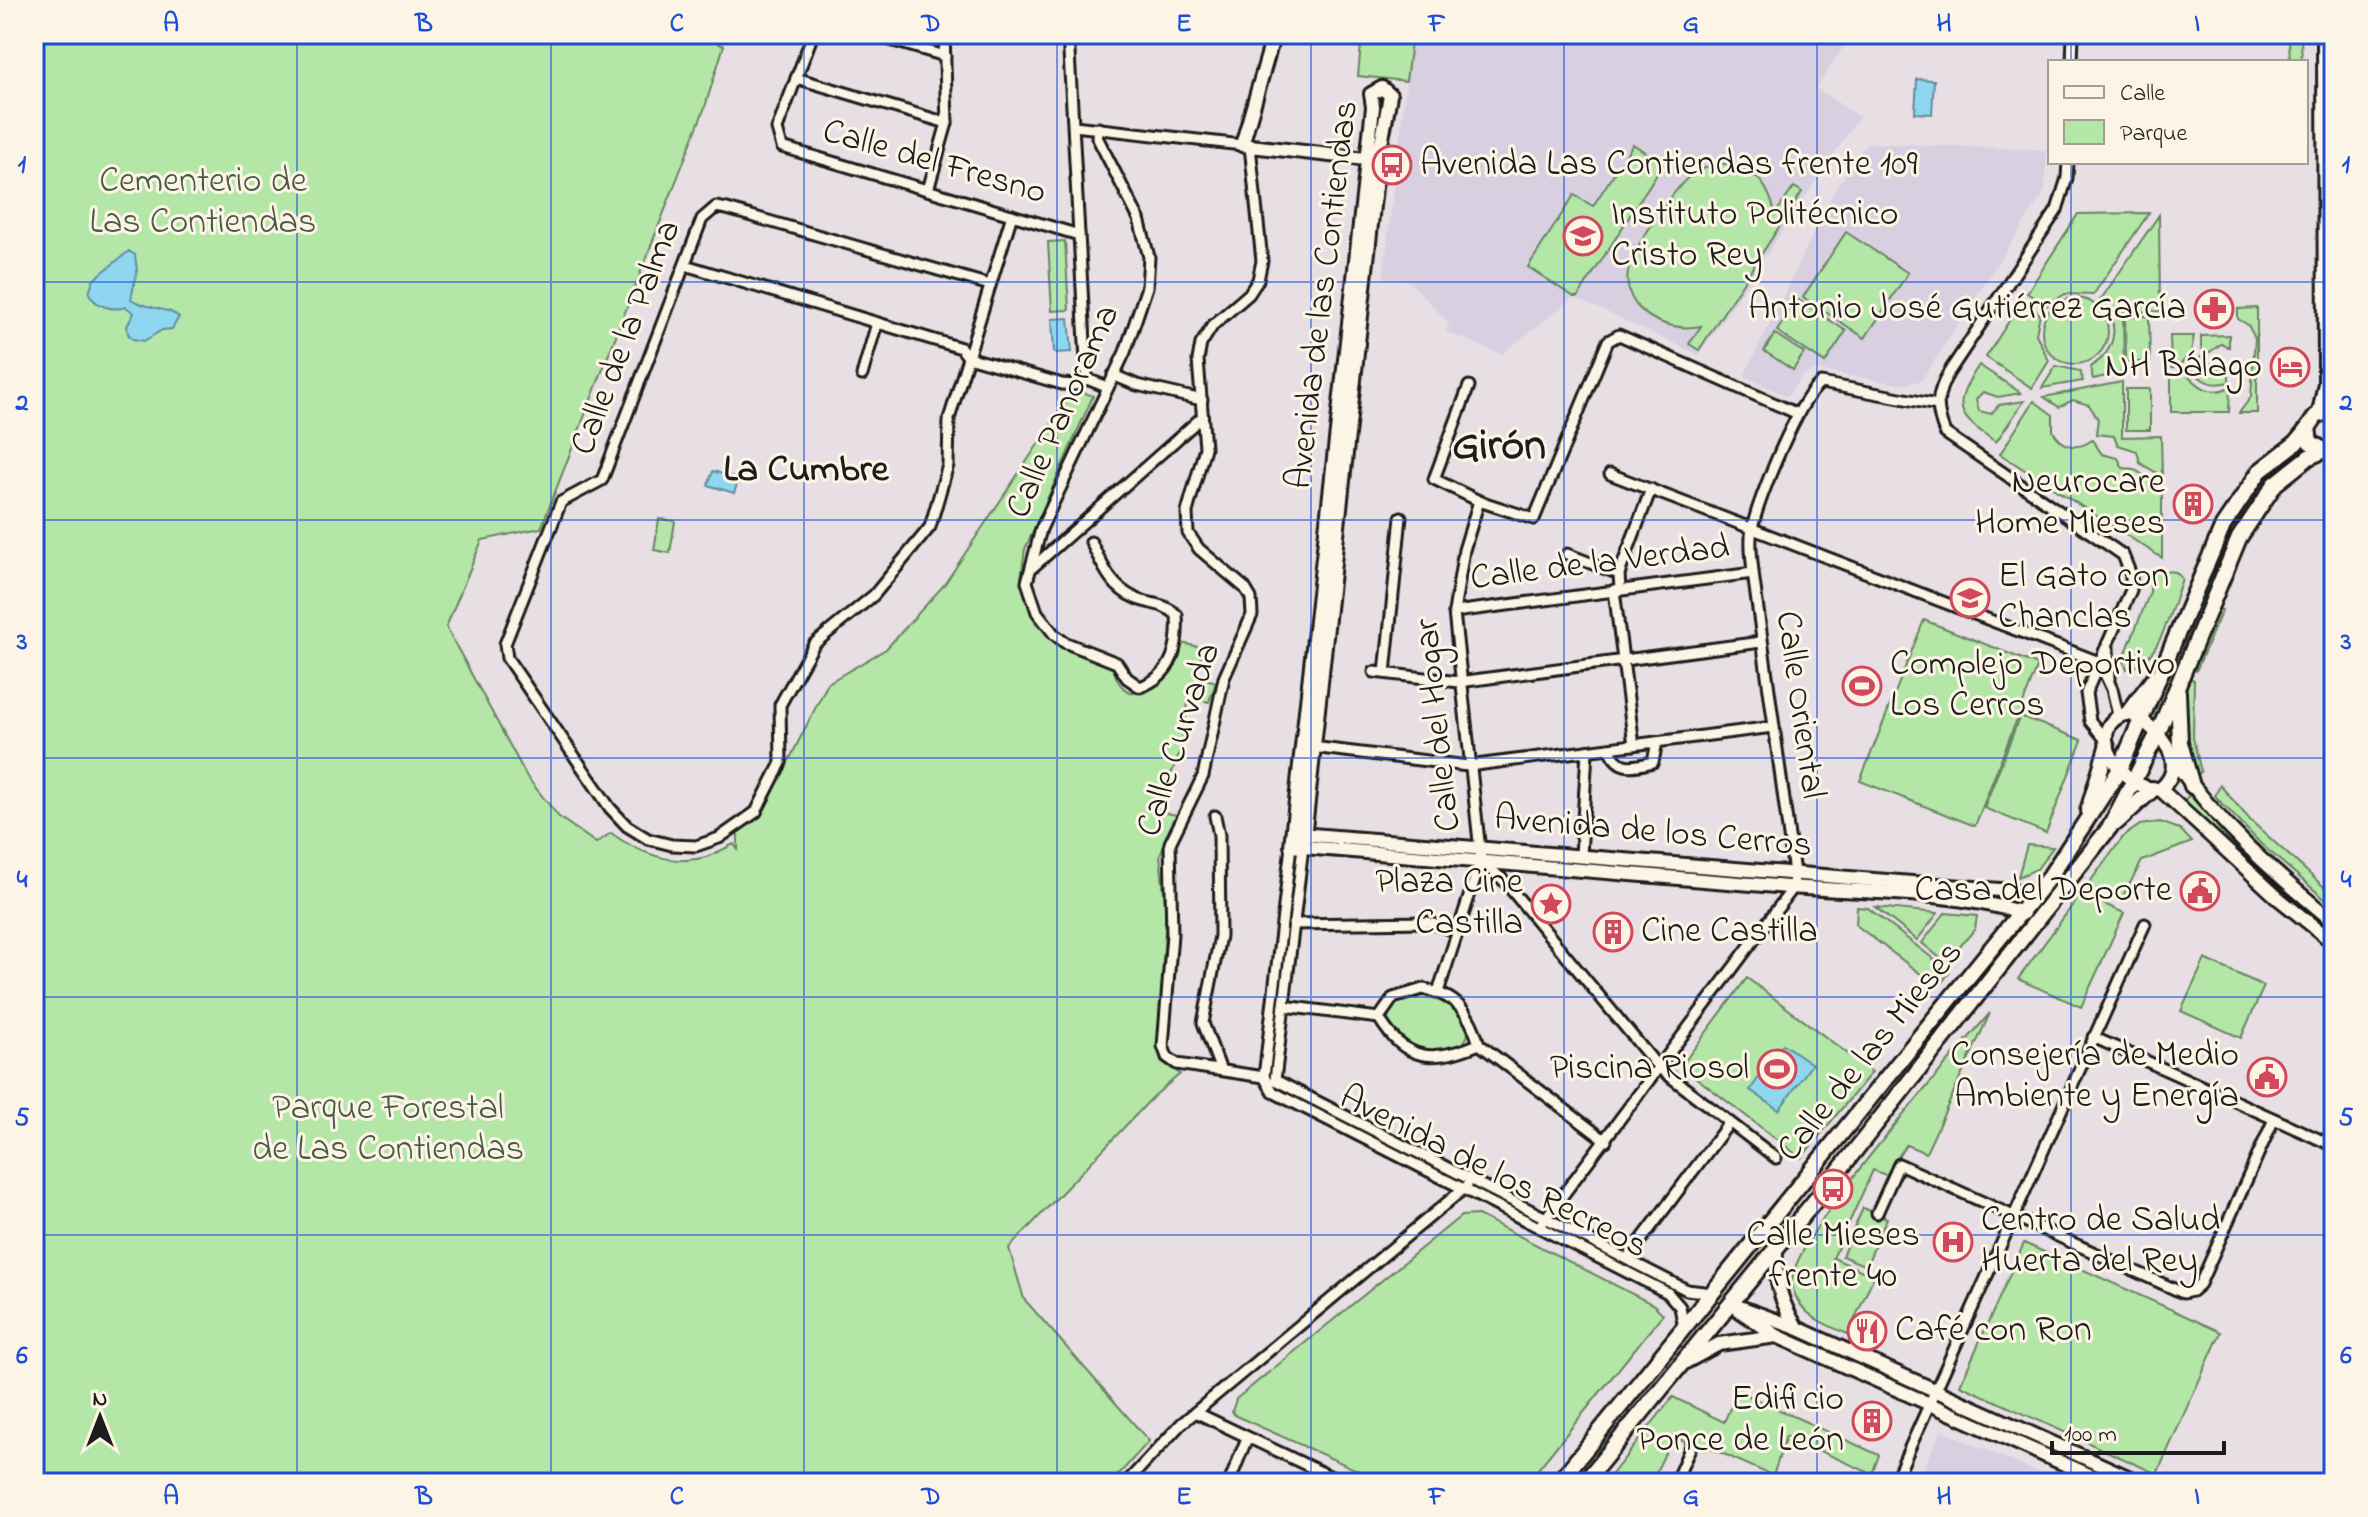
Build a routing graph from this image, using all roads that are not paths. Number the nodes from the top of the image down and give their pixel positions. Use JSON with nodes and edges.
{"nodes":[{"id":1,"x":813,"y":34,"type":"edge"},
{"id":2,"x":870,"y":34,"type":"edge"},
{"id":3,"x":944,"y":34,"type":"edge"},
{"id":4,"x":1068,"y":34,"type":"edge"},
{"id":5,"x":1274,"y":34,"type":"edge"},
{"id":6,"x":2073,"y":34,"type":"edge"},
{"id":7,"x":2325,"y":34,"type":"edge"},
{"id":8,"x":945,"y":56,"type":"junction"},
{"id":9,"x":2072,"y":60,"type":"edge"},
{"id":10,"x":796,"y":78,"type":"junction"},
{"id":11,"x":947,"y":123,"type":"junction"},
{"id":12,"x":1074,"y":126,"type":"junction"},
{"id":13,"x":1098,"y":128,"type":"junction"},
{"id":14,"x":1246,"y":146,"type":"junction"},
{"id":15,"x":2330,"y":159,"type":"edge"},
{"id":16,"x":1373,"y":160,"type":"junction"},
{"id":17,"x":2068,"y":164,"type":"edge"},
{"id":18,"x":928,"y":190,"type":"junction"},
{"id":19,"x":1012,"y":215,"type":"junction"},
{"id":20,"x":1079,"y":235,"type":"junction"},
{"id":21,"x":685,"y":265,"type":"junction"},
{"id":22,"x":990,"y":285,"type":"junction"},
{"id":23,"x":877,"y":323,"type":"junction"},
{"id":24,"x":968,"y":357,"type":"junction"},
{"id":25,"x":862,"y":375,"type":"dead end"},
{"id":26,"x":1113,"y":375,"type":"junction"},
{"id":27,"x":1087,"y":379,"type":"junction"},
{"id":28,"x":1469,"y":386,"type":"dead end"},
{"id":29,"x":1107,"y":387,"type":"junction"},
{"id":30,"x":1202,"y":400,"type":"junction"},
{"id":31,"x":1937,"y":405,"type":"junction"},
{"id":32,"x":2329,"y":410,"type":"edge"},
{"id":33,"x":1798,"y":414,"type":"junction"},
{"id":34,"x":1202,"y":417,"type":"junction"},
{"id":35,"x":2308,"y":428,"type":"junction"},
{"id":36,"x":2328,"y":448,"type":"edge"},
{"id":37,"x":1610,"y":474,"type":"dead end"},
{"id":38,"x":1651,"y":489,"type":"junction"},
{"id":39,"x":1479,"y":501,"type":"junction"},
{"id":40,"x":1401,"y":517,"type":"dead end"},
{"id":41,"x":1041,"y":529,"type":"junction"},
{"id":42,"x":1752,"y":530,"type":"junction"},
{"id":43,"x":1091,"y":542,"type":"dead end"},
{"id":44,"x":1059,"y":543,"type":"junction"},
{"id":45,"x":1567,"y":554,"type":"dead end"},
{"id":46,"x":1029,"y":570,"type":"junction"},
{"id":47,"x":1753,"y":573,"type":"junction"},
{"id":48,"x":1619,"y":574,"type":"junction"},
{"id":49,"x":1617,"y":590,"type":"junction"},
{"id":50,"x":1454,"y":612,"type":"junction"},
{"id":51,"x":1761,"y":642,"type":"junction"},
{"id":52,"x":2108,"y":646,"type":"junction"},
{"id":53,"x":1623,"y":660,"type":"junction"},
{"id":54,"x":2099,"y":662,"type":"junction"},
{"id":55,"x":2163,"y":668,"type":"junction"},
{"id":56,"x":1374,"y":672,"type":"dead end"},
{"id":57,"x":1385,"y":673,"type":"junction"},
{"id":58,"x":1459,"y":682,"type":"junction"},
{"id":59,"x":2109,"y":683,"type":"junction"},
{"id":60,"x":2178,"y":686,"type":"junction"},
{"id":61,"x":2123,"y":714,"type":"junction"},
{"id":62,"x":2142,"y":718,"type":"junction"},
{"id":63,"x":1773,"y":727,"type":"junction"},
{"id":64,"x":2158,"y":733,"type":"junction"},
{"id":65,"x":1657,"y":742,"type":"junction"},
{"id":66,"x":2106,"y":743,"type":"junction"},
{"id":67,"x":1634,"y":745,"type":"junction"},
{"id":68,"x":1312,"y":747,"type":"junction"},
{"id":69,"x":1609,"y":748,"type":"junction"},
{"id":70,"x":1587,"y":751,"type":"junction"},
{"id":71,"x":2173,"y":759,"type":"junction"},
{"id":72,"x":1468,"y":766,"type":"junction"},
{"id":73,"x":2120,"y":769,"type":"junction"},
{"id":74,"x":2136,"y":781,"type":"junction"},
{"id":75,"x":2192,"y":786,"type":"junction"},
{"id":76,"x":2156,"y":789,"type":"junction"},
{"id":77,"x":1215,"y":816,"type":"dead end"},
{"id":78,"x":2085,"y":824,"type":"junction"},
{"id":79,"x":2110,"y":827,"type":"junction"},
{"id":80,"x":1298,"y":840,"type":"junction"},
{"id":81,"x":1480,"y":854,"type":"junction"},
{"id":82,"x":1581,"y":856,"type":"junction"},
{"id":83,"x":1462,"y":859,"type":"junction"},
{"id":84,"x":1512,"y":864,"type":"junction"},
{"id":85,"x":1794,"y":873,"type":"junction"},
{"id":86,"x":1475,"y":877,"type":"junction"},
{"id":87,"x":1504,"y":881,"type":"junction"},
{"id":88,"x":1793,"y":888,"type":"junction"},
{"id":89,"x":2009,"y":891,"type":"junction"},
{"id":90,"x":2037,"y":893,"type":"junction"},
{"id":91,"x":1993,"y":904,"type":"junction"},
{"id":92,"x":2047,"y":908,"type":"junction"},
{"id":93,"x":2023,"y":913,"type":"junction"},
{"id":94,"x":2334,"y":922,"type":"edge"},
{"id":95,"x":1293,"y":924,"type":"junction"},
{"id":96,"x":2145,"y":924,"type":"dead end"},
{"id":97,"x":1456,"y":931,"type":"junction"},
{"id":98,"x":2004,"y":936,"type":"junction"},
{"id":99,"x":2334,"y":943,"type":"edge"},
{"id":100,"x":1438,"y":992,"type":"junction"},
{"id":101,"x":1284,"y":1006,"type":"junction"},
{"id":102,"x":1379,"y":1018,"type":"junction"},
{"id":103,"x":2093,"y":1037,"type":"junction"},
{"id":104,"x":1479,"y":1044,"type":"junction"},
{"id":105,"x":1937,"y":1048,"type":"junction"},
{"id":106,"x":1220,"y":1068,"type":"junction"},
{"id":107,"x":1659,"y":1068,"type":"junction"},
{"id":108,"x":1269,"y":1079,"type":"junction"},
{"id":109,"x":1857,"y":1116,"type":"junction"},
{"id":110,"x":2274,"y":1119,"type":"junction"},
{"id":111,"x":1729,"y":1123,"type":"junction"},
{"id":112,"x":1606,"y":1141,"type":"junction"},
{"id":113,"x":2334,"y":1146,"type":"edge"},
{"id":114,"x":1776,"y":1158,"type":"dead end"},
{"id":115,"x":1472,"y":1181,"type":"junction"},
{"id":116,"x":1464,"y":1190,"type":"junction"},
{"id":117,"x":1877,"y":1213,"type":"dead end"},
{"id":118,"x":2013,"y":1214,"type":"junction"},
{"id":119,"x":1547,"y":1218,"type":"junction"},
{"id":120,"x":1539,"y":1227,"type":"junction"},
{"id":121,"x":1776,"y":1248,"type":"junction"},
{"id":122,"x":1627,"y":1259,"type":"junction"},
{"id":123,"x":1712,"y":1293,"type":"junction"},
{"id":124,"x":1731,"y":1304,"type":"junction"},
{"id":125,"x":1684,"y":1328,"type":"junction"},
{"id":126,"x":1797,"y":1328,"type":"junction"},
{"id":127,"x":1777,"y":1336,"type":"junction"},
{"id":128,"x":1681,"y":1364,"type":"junction"},
{"id":129,"x":1932,"y":1397,"type":"junction"},
{"id":130,"x":1197,"y":1413,"type":"junction"},
{"id":131,"x":1247,"y":1438,"type":"junction"},
{"id":132,"x":1691,"y":1446,"type":"dead end"},
{"id":133,"x":1126,"y":1483,"type":"edge"},
{"id":134,"x":1229,"y":1483,"type":"edge"},
{"id":135,"x":1344,"y":1483,"type":"edge"},
{"id":136,"x":1558,"y":1483,"type":"edge"},
{"id":137,"x":1584,"y":1483,"type":"edge"},
{"id":138,"x":1675,"y":1483,"type":"edge"},
{"id":139,"x":1894,"y":1483,"type":"edge"},
{"id":140,"x":2107,"y":1483,"type":"edge"},
{"id":141,"x":2141,"y":1483,"type":"edge"}],
"edges":[{"from":1,"to":10,"type":"street"},
{"from":2,"to":8,"type":"street"},
{"from":3,"to":8,"type":"street"},
{"from":4,"to":12,"type":"street"},
{"from":5,"to":14,"type":"street"},
{"from":6,"to":9,"type":"street"},
{"from":7,"to":15,"type":"main road"},
{"from":8,"to":11,"type":"street"},
{"from":10,"to":11,"type":"street"},
{"from":10,"to":18,"type":"street","name":"Calle del Fresno"},
{"from":11,"to":18,"type":"street"},
{"from":12,"to":13,"type":"street"},
{"from":12,"to":20,"type":"street"},
{"from":13,"to":14,"type":"street"},
{"from":13,"to":26,"type":"street","name":"Calle Panorama"},
{"from":14,"to":16,"type":"street"},
{"from":14,"to":30,"type":"street"},
{"from":15,"to":32,"type":"main road"},
{"from":16,"to":16,"type":"street","name":"Avenida de las Contiendas"},
{"from":16,"to":68,"type":"street","name":"Avenida de las Contiendas"},
{"from":16,"to":80,"type":"street","name":"Avenida de las Contiendas"},
{"from":17,"to":31,"type":"street"},
{"from":18,"to":19,"type":"street","name":"Calle del Fresno"},
{"from":19,"to":20,"type":"street","name":"Calle del Fresno"},
{"from":19,"to":22,"type":"street"},
{"from":20,"to":27,"type":"street"},
{"from":21,"to":22,"type":"street","name":"Calle de la Palma"},
{"from":21,"to":23,"type":"street"},
{"from":21,"to":24,"type":"street","name":"Calle de la Palma"},
{"from":22,"to":24,"type":"street"},
{"from":23,"to":24,"type":"street"},
{"from":23,"to":25,"type":"street"},
{"from":24,"to":27,"type":"street"},
{"from":26,"to":29,"type":"street","name":"Calle Panorama"},
{"from":26,"to":30,"type":"street"},
{"from":27,"to":29,"type":"street"},
{"from":28,"to":39,"type":"street"},
{"from":29,"to":41,"type":"street","name":"Calle Panorama"},
{"from":30,"to":34,"type":"street"},
{"from":31,"to":33,"type":"street"},
{"from":31,"to":52,"type":"street"},
{"from":32,"to":35,"type":"main road","name":"Calle de las Mieses"},
{"from":33,"to":39,"type":"street"},
{"from":33,"to":42,"type":"street"},
{"from":34,"to":44,"type":"street"},
{"from":34,"to":106,"type":"street","name":"Calle Curvada"},
{"from":35,"to":36,"type":"main road"},
{"from":35,"to":55,"type":"main road","name":"Calle de las Mieses"},
{"from":36,"to":60,"type":"main road","name":"Calle de las Mieses"},
{"from":37,"to":38,"type":"street"},
{"from":38,"to":42,"type":"street"},
{"from":38,"to":48,"type":"street"},
{"from":39,"to":50,"type":"street","name":"Calle del Hogar"},
{"from":40,"to":57,"type":"street"},
{"from":41,"to":44,"type":"street"},
{"from":41,"to":46,"type":"street","name":"Calle Panorama"},
{"from":42,"to":47,"type":"street","name":"Calle Oriental"},
{"from":42,"to":54,"type":"street"},
{"from":43,"to":46,"type":"street","name":"Calle Panorama"},
{"from":44,"to":46,"type":"street"},
{"from":45,"to":48,"type":"street"},
{"from":47,"to":49,"type":"street","name":"Calle de la Verdad"},
{"from":47,"to":51,"type":"street","name":"Calle Oriental"},
{"from":48,"to":49,"type":"street"},
{"from":49,"to":50,"type":"street","name":"Calle de la Verdad"},
{"from":49,"to":53,"type":"street"},
{"from":50,"to":58,"type":"street","name":"Calle del Hogar"},
{"from":51,"to":53,"type":"street"},
{"from":51,"to":63,"type":"street","name":"Calle Oriental"},
{"from":52,"to":54,"type":"street"},
{"from":52,"to":59,"type":"street"},
{"from":53,"to":58,"type":"street"},
{"from":53,"to":67,"type":"street"},
{"from":54,"to":59,"type":"street"},
{"from":54,"to":66,"type":"street"},
{"from":55,"to":61,"type":"main road"},
{"from":55,"to":62,"type":"main road","name":"Calle de las Mieses"},
{"from":56,"to":57,"type":"street"},
{"from":57,"to":58,"type":"street"},
{"from":58,"to":72,"type":"street","name":"Calle del Hogar"},
{"from":59,"to":61,"type":"street"},
{"from":60,"to":64,"type":"main road","name":"Calle de las Mieses"},
{"from":60,"to":75,"type":"main road"},
{"from":61,"to":62,"type":"street"},
{"from":61,"to":66,"type":"street"},
{"from":62,"to":64,"type":"street"},
{"from":62,"to":73,"type":"main road","name":"Calle de las Mieses"},
{"from":63,"to":65,"type":"street"},
{"from":63,"to":85,"type":"street","name":"Calle Oriental"},
{"from":64,"to":71,"type":"street"},
{"from":64,"to":74,"type":"main road","name":"Calle de las Mieses"},
{"from":65,"to":67,"type":"street"},
{"from":65,"to":69,"type":"street"},
{"from":66,"to":73,"type":"street"},
{"from":66,"to":78,"type":"main road"},
{"from":67,"to":69,"type":"street"},
{"from":68,"to":72,"type":"street"},
{"from":68,"to":80,"type":"street","name":"Avenida de las Contiendas"},
{"from":69,"to":70,"type":"street"},
{"from":70,"to":72,"type":"street"},
{"from":70,"to":82,"type":"street"},
{"from":71,"to":75,"type":"street"},
{"from":71,"to":76,"type":"street"},
{"from":72,"to":81,"type":"street","name":"Calle del Hogar"},
{"from":73,"to":74,"type":"street"},
{"from":73,"to":78,"type":"main road","name":"Calle de las Mieses"},
{"from":74,"to":76,"type":"street"},
{"from":74,"to":79,"type":"main road","name":"Calle de las Mieses"},
{"from":75,"to":94,"type":"street"},
{"from":76,"to":79,"type":"main road"},
{"from":76,"to":99,"type":"street"},
{"from":77,"to":106,"type":"street"},
{"from":78,"to":90,"type":"main road","name":"Calle de las Mieses"},
{"from":79,"to":92,"type":"main road","name":"Calle de las Mieses"},
{"from":80,"to":81,"type":"street","name":"Avenida de los Cerros"},
{"from":80,"to":83,"type":"street","name":"Avenida de los Cerros"},
{"from":80,"to":95,"type":"street","name":"Avenida de las Contiendas"},
{"from":80,"to":108,"type":"street","name":"Avenida de las Contiendas"},
{"from":81,"to":82,"type":"street","name":"Avenida de los Cerros"},
{"from":81,"to":83,"type":"street","name":"Avenida de los Cerros"},
{"from":81,"to":84,"type":"street","name":"Avenida de los Cerros"},
{"from":81,"to":86,"type":"street"},
{"from":81,"to":87,"type":"street","name":"Calle del Hogar"},
{"from":82,"to":85,"type":"street","name":"Avenida de los Cerros"},
{"from":83,"to":86,"type":"street"},
{"from":84,"to":87,"type":"street","name":"Avenida de los Cerros"},
{"from":84,"to":88,"type":"street","name":"Avenida de los Cerros"},
{"from":85,"to":88,"type":"street","name":"Calle Oriental"},
{"from":85,"to":89,"type":"street","name":"Avenida de los Cerros"},
{"from":86,"to":87,"type":"street"},
{"from":86,"to":97,"type":"street"},
{"from":87,"to":107,"type":"street","name":"Calle del Hogar"},
{"from":88,"to":91,"type":"street","name":"Avenida de los Cerros"},
{"from":88,"to":107,"type":"street"},
{"from":89,"to":90,"type":"street","name":"Avenida de los Cerros"},
{"from":89,"to":93,"type":"street"},
{"from":90,"to":93,"type":"main road","name":"Calle de las Mieses"},
{"from":91,"to":93,"type":"street","name":"Avenida de los Cerros"},
{"from":91,"to":98,"type":"street"},
{"from":92,"to":93,"type":"main road"},
{"from":92,"to":105,"type":"main road","name":"Calle de las Mieses"},
{"from":93,"to":98,"type":"main road","name":"Calle de las Mieses"},
{"from":93,"to":105,"type":"main road"},
{"from":95,"to":97,"type":"street"},
{"from":95,"to":101,"type":"street","name":"Avenida de las Contiendas"},
{"from":96,"to":103,"type":"street"},
{"from":97,"to":100,"type":"street"},
{"from":98,"to":109,"type":"main road","name":"Calle de las Mieses"},
{"from":100,"to":102,"type":"street"},
{"from":100,"to":104,"type":"street"},
{"from":101,"to":102,"type":"street"},
{"from":101,"to":108,"type":"street","name":"Avenida de las Contiendas"},
{"from":102,"to":104,"type":"street"},
{"from":103,"to":110,"type":"street"},
{"from":103,"to":118,"type":"street"},
{"from":104,"to":112,"type":"street"},
{"from":105,"to":121,"type":"main road","name":"Calle de las Mieses"},
{"from":106,"to":108,"type":"street","name":"Calle Curvada"},
{"from":107,"to":111,"type":"street","name":"Calle del Hogar"},
{"from":107,"to":112,"type":"street"},
{"from":108,"to":115,"type":"street","name":"Avenida de los Recreos"},
{"from":108,"to":116,"type":"street","name":"Avenida de los Recreos"},
{"from":109,"to":123,"type":"main road","name":"Calle de las Mieses"},
{"from":109,"to":124,"type":"main road"},
{"from":110,"to":113,"type":"street"},
{"from":110,"to":118,"type":"street"},
{"from":111,"to":114,"type":"street","name":"Calle del Hogar"},
{"from":111,"to":122,"type":"street"},
{"from":112,"to":119,"type":"street"},
{"from":115,"to":116,"type":"street"},
{"from":115,"to":119,"type":"street","name":"Avenida de los Recreos"},
{"from":116,"to":120,"type":"street","name":"Avenida de los Recreos"},
{"from":116,"to":130,"type":"street"},
{"from":117,"to":118,"type":"street"},
{"from":118,"to":129,"type":"street"},
{"from":119,"to":120,"type":"street"},
{"from":119,"to":122,"type":"street","name":"Avenida de los Recreos"},
{"from":120,"to":125,"type":"street","name":"Avenida de los Recreos"},
{"from":121,"to":124,"type":"main road","name":"Calle de las Mieses"},
{"from":121,"to":126,"type":"street"},
{"from":122,"to":123,"type":"street","name":"Avenida de los Recreos"},
{"from":123,"to":125,"type":"main road","name":"Calle de las Mieses"},
{"from":124,"to":125,"type":"main road"},
{"from":124,"to":126,"type":"street"},
{"from":124,"to":127,"type":"street"},
{"from":124,"to":128,"type":"main road","name":"Calle de las Mieses"},
{"from":125,"to":136,"type":"main road","name":"Calle de las Mieses"},
{"from":126,"to":129,"type":"street"},
{"from":127,"to":128,"type":"street"},
{"from":127,"to":129,"type":"street"},
{"from":128,"to":137,"type":"main road","name":"Calle de las Mieses"},
{"from":129,"to":139,"type":"street"},
{"from":129,"to":140,"type":"street"},
{"from":129,"to":141,"type":"street"},
{"from":130,"to":131,"type":"street"},
{"from":130,"to":133,"type":"street"},
{"from":131,"to":134,"type":"street"},
{"from":131,"to":135,"type":"street"},
{"from":132,"to":138,"type":"street"}]}
